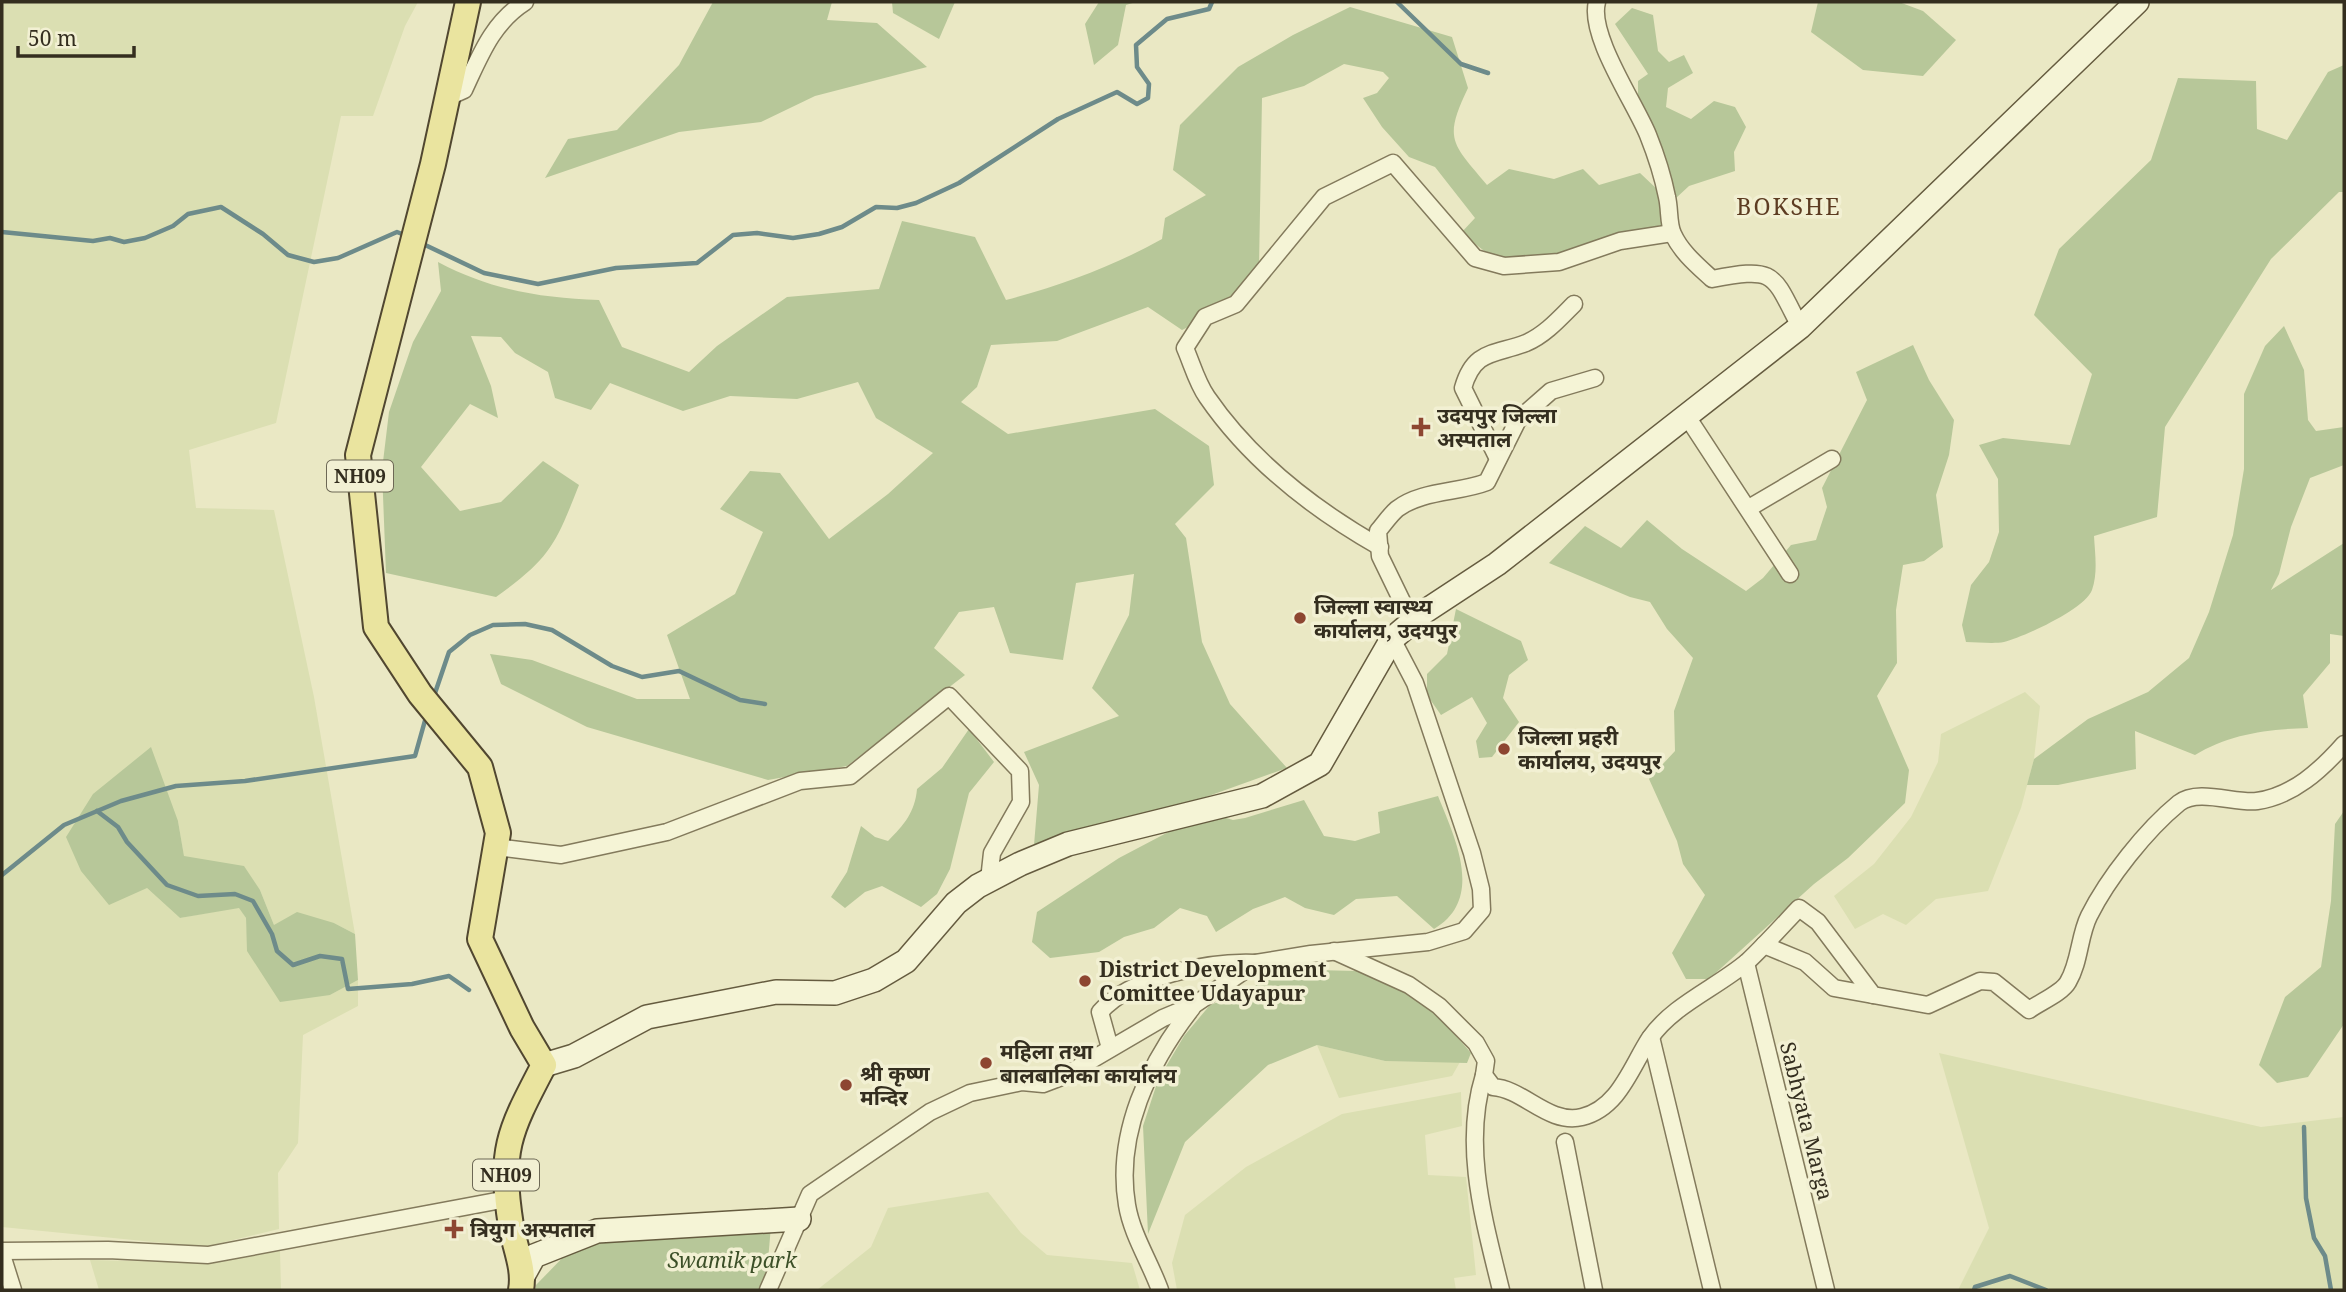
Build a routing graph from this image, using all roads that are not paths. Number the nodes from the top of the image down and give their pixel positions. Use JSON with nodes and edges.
{"nodes":[{"id":1,"x":468,"y":2,"type":"edge"},
{"id":2,"x":525,"y":2,"type":"edge"},
{"id":3,"x":1597,"y":2,"type":"edge"},
{"id":4,"x":2137,"y":2,"type":"edge"},
{"id":5,"x":446,"y":98,"type":"junction"},
{"id":6,"x":1672,"y":233,"type":"junction"},
{"id":7,"x":1574,"y":304,"type":"dead end"},
{"id":8,"x":1800,"y":327,"type":"junction"},
{"id":9,"x":1595,"y":378,"type":"dead end"},
{"id":10,"x":1688,"y":418,"type":"junction"},
{"id":11,"x":1832,"y":458,"type":"dead end"},
{"id":12,"x":1497,"y":459,"type":"junction"},
{"id":13,"x":1749,"y":508,"type":"junction"},
{"id":14,"x":1380,"y":547,"type":"junction"},
{"id":15,"x":1790,"y":573,"type":"dead end"},
{"id":16,"x":1412,"y":622,"type":"junction"},
{"id":17,"x":1392,"y":639,"type":"junction"},
{"id":18,"x":2344,"y":744,"type":"edge"},
{"id":19,"x":496,"y":847,"type":"junction"},
{"id":20,"x":989,"y":880,"type":"junction"},
{"id":21,"x":1764,"y":945,"type":"junction"},
{"id":22,"x":1334,"y":951,"type":"junction"},
{"id":23,"x":1256,"y":962,"type":"junction"},
{"id":24,"x":1746,"y":963,"type":"junction"},
{"id":25,"x":1873,"y":995,"type":"junction"},
{"id":26,"x":1194,"y":1005,"type":"junction"},
{"id":27,"x":1651,"y":1037,"type":"junction"},
{"id":28,"x":1110,"y":1048,"type":"junction"},
{"id":29,"x":544,"y":1065,"type":"junction"},
{"id":30,"x":1484,"y":1075,"type":"junction"},
{"id":31,"x":1565,"y":1142,"type":"dead end"},
{"id":32,"x":507,"y":1199,"type":"junction"},
{"id":33,"x":799,"y":1219,"type":"junction"},
{"id":34,"x":2,"y":1253,"type":"edge"},
{"id":35,"x":522,"y":1283,"type":"edge"},
{"id":36,"x":13,"y":1290,"type":"edge"},
{"id":37,"x":768,"y":1290,"type":"edge"},
{"id":38,"x":1160,"y":1290,"type":"edge"},
{"id":39,"x":1501,"y":1290,"type":"edge"},
{"id":40,"x":1594,"y":1290,"type":"edge"},
{"id":41,"x":1712,"y":1290,"type":"edge"},
{"id":42,"x":1826,"y":1290,"type":"edge"}],
"edges":[{"from":1,"to":5,"type":"main road","number":"NH09"},
{"from":2,"to":5,"type":"street"},
{"from":3,"to":6,"type":"street"},
{"from":4,"to":8,"type":"main road"},
{"from":5,"to":19,"type":"main road","number":"NH09"},
{"from":6,"to":8,"type":"street"},
{"from":6,"to":14,"type":"street"},
{"from":7,"to":12,"type":"street"},
{"from":8,"to":10,"type":"main road"},
{"from":9,"to":12,"type":"street"},
{"from":10,"to":13,"type":"street"},
{"from":10,"to":16,"type":"main road"},
{"from":11,"to":13,"type":"street"},
{"from":12,"to":14,"type":"street"},
{"from":13,"to":15,"type":"street"},
{"from":14,"to":16,"type":"street"},
{"from":16,"to":17,"type":"main road"},
{"from":17,"to":20,"type":"main road"},
{"from":17,"to":22,"type":"street"},
{"from":18,"to":25,"type":"street"},
{"from":19,"to":20,"type":"street"},
{"from":19,"to":29,"type":"main road","number":"NH09"},
{"from":20,"to":29,"type":"main road"},
{"from":21,"to":24,"type":"street"},
{"from":21,"to":25,"type":"street"},
{"from":21,"to":25,"type":"street"},
{"from":22,"to":23,"type":"street"},
{"from":22,"to":30,"type":"street"},
{"from":23,"to":26,"type":"street"},
{"from":23,"to":28,"type":"street"},
{"from":24,"to":27,"type":"street"},
{"from":24,"to":42,"type":"street","name":"Sabhyata Marga"},
{"from":26,"to":28,"type":"street"},
{"from":26,"to":38,"type":"street"},
{"from":27,"to":30,"type":"street"},
{"from":27,"to":41,"type":"street"},
{"from":28,"to":33,"type":"street"},
{"from":29,"to":32,"type":"main road","number":"NH09"},
{"from":30,"to":39,"type":"street"},
{"from":31,"to":40,"type":"street"},
{"from":32,"to":34,"type":"street"},
{"from":32,"to":35,"type":"main road","number":"NH09"},
{"from":33,"to":35,"type":"main road"},
{"from":33,"to":37,"type":"street"},
{"from":34,"to":36,"type":"street"}]}
